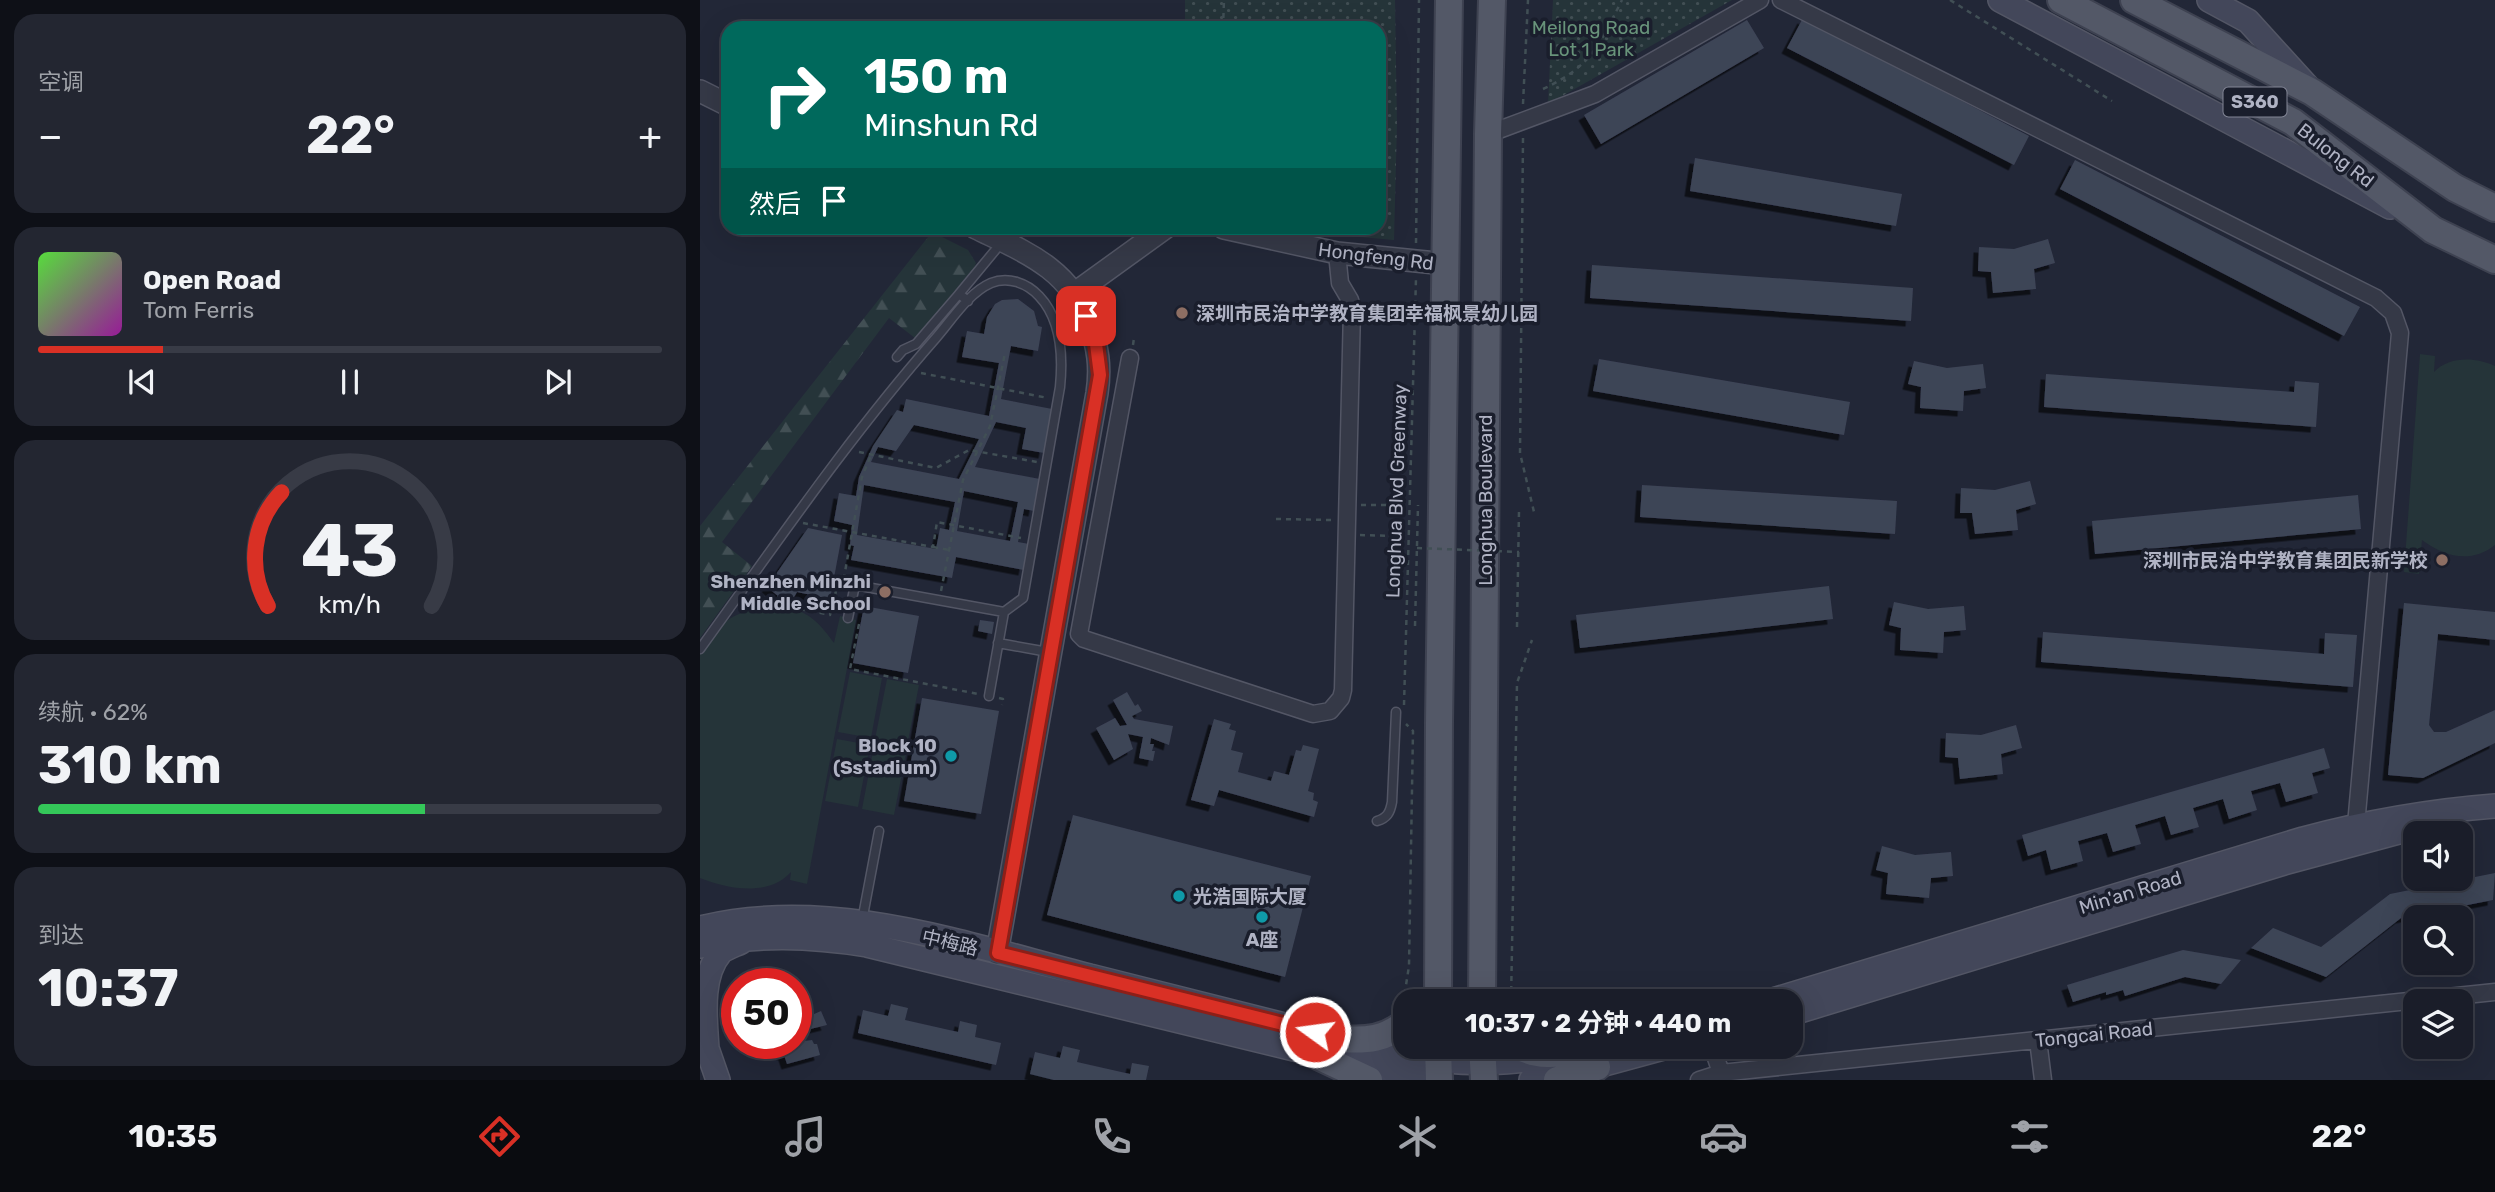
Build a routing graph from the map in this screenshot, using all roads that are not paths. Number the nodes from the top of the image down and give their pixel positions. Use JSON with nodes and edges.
{"nodes":[{"id":1,"x":1449,"y":0,"type":"edge"},
{"id":2,"x":1492,"y":0,"type":"edge"},
{"id":3,"x":1760,"y":0,"type":"edge"},
{"id":4,"x":1781,"y":0,"type":"edge"},
{"id":5,"x":2000,"y":0,"type":"edge"},
{"id":6,"x":2061,"y":0,"type":"edge"},
{"id":7,"x":2134,"y":0,"type":"edge"},
{"id":8,"x":2209,"y":0,"type":"edge"},
{"id":9,"x":700,"y":91,"type":"edge"},
{"id":10,"x":2312,"y":92,"type":"junction"},
{"id":11,"x":721,"y":102,"type":"edge"},
{"id":12,"x":1488,"y":134,"type":"junction"},
{"id":13,"x":2495,"y":208,"type":"edge"},
{"id":14,"x":2433,"y":230,"type":"junction"},
{"id":15,"x":1156,"y":235,"type":"edge"},
{"id":16,"x":1255,"y":235,"type":"edge"},
{"id":17,"x":1011,"y":238,"type":"edge"},
{"id":18,"x":1336,"y":253,"type":"junction"},
{"id":19,"x":2495,"y":260,"type":"edge"},
{"id":20,"x":1446,"y":264,"type":"junction"},
{"id":21,"x":1075,"y":293,"type":"junction"},
{"id":22,"x":959,"y":294,"type":"junction"},
{"id":23,"x":968,"y":301,"type":"junction"},
{"id":24,"x":897,"y":357,"type":"dead end"},
{"id":25,"x":1130,"y":358,"type":"dead end"},
{"id":26,"x":1004,"y":612,"type":"junction"},
{"id":27,"x":848,"y":618,"type":"dead end"},
{"id":28,"x":998,"y":643,"type":"junction"},
{"id":29,"x":700,"y":649,"type":"edge"},
{"id":30,"x":1051,"y":652,"type":"junction"},
{"id":31,"x":989,"y":696,"type":"road end"},
{"id":32,"x":1400,"y":710,"type":"road end"},
{"id":33,"x":2495,"y":806,"type":"edge"},
{"id":34,"x":1377,"y":821,"type":"dead end"},
{"id":35,"x":2495,"y":822,"type":"edge"},
{"id":36,"x":2356,"y":825,"type":"junction"},
{"id":37,"x":879,"y":831,"type":"dead end"},
{"id":38,"x":700,"y":915,"type":"edge"},
{"id":39,"x":862,"y":922,"type":"junction"},
{"id":40,"x":700,"y":928,"type":"edge"},
{"id":41,"x":743,"y":929,"type":"junction"},
{"id":42,"x":700,"y":946,"type":"edge"},
{"id":43,"x":1438,"y":948,"type":"junction"},
{"id":44,"x":998,"y":953,"type":"junction"},
{"id":45,"x":1482,"y":971,"type":"junction"},
{"id":46,"x":1419,"y":989,"type":"edge"},
{"id":47,"x":1438,"y":989,"type":"edge"},
{"id":48,"x":1482,"y":989,"type":"edge"},
{"id":49,"x":1486,"y":989,"type":"edge"},
{"id":50,"x":1803,"y":991,"type":"edge"},
{"id":51,"x":2495,"y":992,"type":"edge"},
{"id":52,"x":1803,"y":1010,"type":"edge"},
{"id":53,"x":1393,"y":1026,"type":"edge"},
{"id":54,"x":704,"y":1039,"type":"edge"},
{"id":55,"x":1342,"y":1039,"type":"junction"},
{"id":56,"x":2038,"y":1040,"type":"junction"},
{"id":57,"x":1307,"y":1051,"type":"junction"},
{"id":58,"x":1558,"y":1059,"type":"edge"},
{"id":59,"x":1590,"y":1059,"type":"edge"},
{"id":60,"x":1591,"y":1059,"type":"edge"},
{"id":61,"x":1716,"y":1059,"type":"edge"},
{"id":62,"x":1483,"y":1064,"type":"edge"},
{"id":63,"x":1437,"y":1067,"type":"edge"},
{"id":64,"x":1721,"y":1073,"type":"junction"},
{"id":65,"x":718,"y":1080,"type":"edge"},
{"id":66,"x":1369,"y":1080,"type":"edge"},
{"id":67,"x":1531,"y":1080,"type":"edge"},
{"id":68,"x":1557,"y":1080,"type":"edge"},
{"id":69,"x":1699,"y":1080,"type":"edge"},
{"id":70,"x":2043,"y":1080,"type":"edge"}],
"edges":[{"from":1,"to":20,"type":"main road"},
{"from":2,"to":12,"type":"main road","name":"Longhua Boulevard"},
{"from":3,"to":12,"type":"street"},
{"from":4,"to":36,"type":"street"},
{"from":5,"to":14,"type":"main road"},
{"from":6,"to":14,"type":"main road","name":"Bulong Rd","number":"S360"},
{"from":7,"to":10,"type":"main road","name":"Bulong Rd","number":"S360"},
{"from":8,"to":10,"type":"main road"},
{"from":9,"to":11,"type":"street"},
{"from":10,"to":13,"type":"main road","name":"Bulong Rd","number":"S360"},
{"from":12,"to":45,"type":"main road","name":"Longhua Boulevard"},
{"from":14,"to":19,"type":"main road","name":"Bulong Rd","number":"S360"},
{"from":15,"to":21,"type":"street"},
{"from":16,"to":18,"type":"street","name":"Hongfeng Rd"},
{"from":17,"to":21,"type":"street"},
{"from":17,"to":22,"type":"lane"},
{"from":18,"to":20,"type":"street","name":"Hongfeng Rd"},
{"from":18,"to":25,"type":"street"},
{"from":20,"to":43,"type":"main road"},
{"from":21,"to":30,"type":"street"},
{"from":22,"to":23,"type":"lane"},
{"from":22,"to":24,"type":"lane"},
{"from":23,"to":26,"type":"lane"},
{"from":23,"to":29,"type":"lane"},
{"from":26,"to":27,"type":"lane"},
{"from":26,"to":28,"type":"lane"},
{"from":28,"to":30,"type":"lane"},
{"from":28,"to":31,"type":"lane"},
{"from":30,"to":44,"type":"street"},
{"from":32,"to":34,"type":"lane"},
{"from":33,"to":36,"type":"main road","name":"Min'an Road"},
{"from":35,"to":52,"type":"main road","name":"Min'an Road"},
{"from":36,"to":50,"type":"main road","name":"Min'an Road"},
{"from":37,"to":39,"type":"lane"},
{"from":38,"to":41,"type":"main road"},
{"from":39,"to":41,"type":"main road","name":"中梅路"},
{"from":39,"to":44,"type":"main road","name":"中梅路"},
{"from":40,"to":41,"type":"main road","name":"中梅路"},
{"from":41,"to":42,"type":"main road","name":"中梅路"},
{"from":41,"to":54,"type":"main road"},
{"from":41,"to":57,"type":"main road","name":"中梅路"},
{"from":43,"to":46,"type":"main road"},
{"from":43,"to":47,"type":"main road"},
{"from":44,"to":55,"type":"main road","name":"中梅路"},
{"from":45,"to":48,"type":"main road","name":"Longhua Boulevard"},
{"from":45,"to":49,"type":"main road"},
{"from":51,"to":56,"type":"street","name":"Tongcai Road"},
{"from":53,"to":55,"type":"main road"},
{"from":54,"to":65,"type":"main road"},
{"from":55,"to":63,"type":"main road","name":"中梅路"},
{"from":56,"to":64,"type":"street","name":"Tongcai Road"},
{"from":56,"to":70,"type":"street"},
{"from":57,"to":63,"type":"main road","name":"中梅路"},
{"from":57,"to":66,"type":"main road"},
{"from":58,"to":62,"type":"main road"},
{"from":59,"to":67,"type":"main road"},
{"from":60,"to":68,"type":"main road"},
{"from":61,"to":64,"type":"street"},
{"from":62,"to":63,"type":"main road","name":"中梅路"},
{"from":64,"to":69,"type":"street","name":"Tongcai Road"}]}
